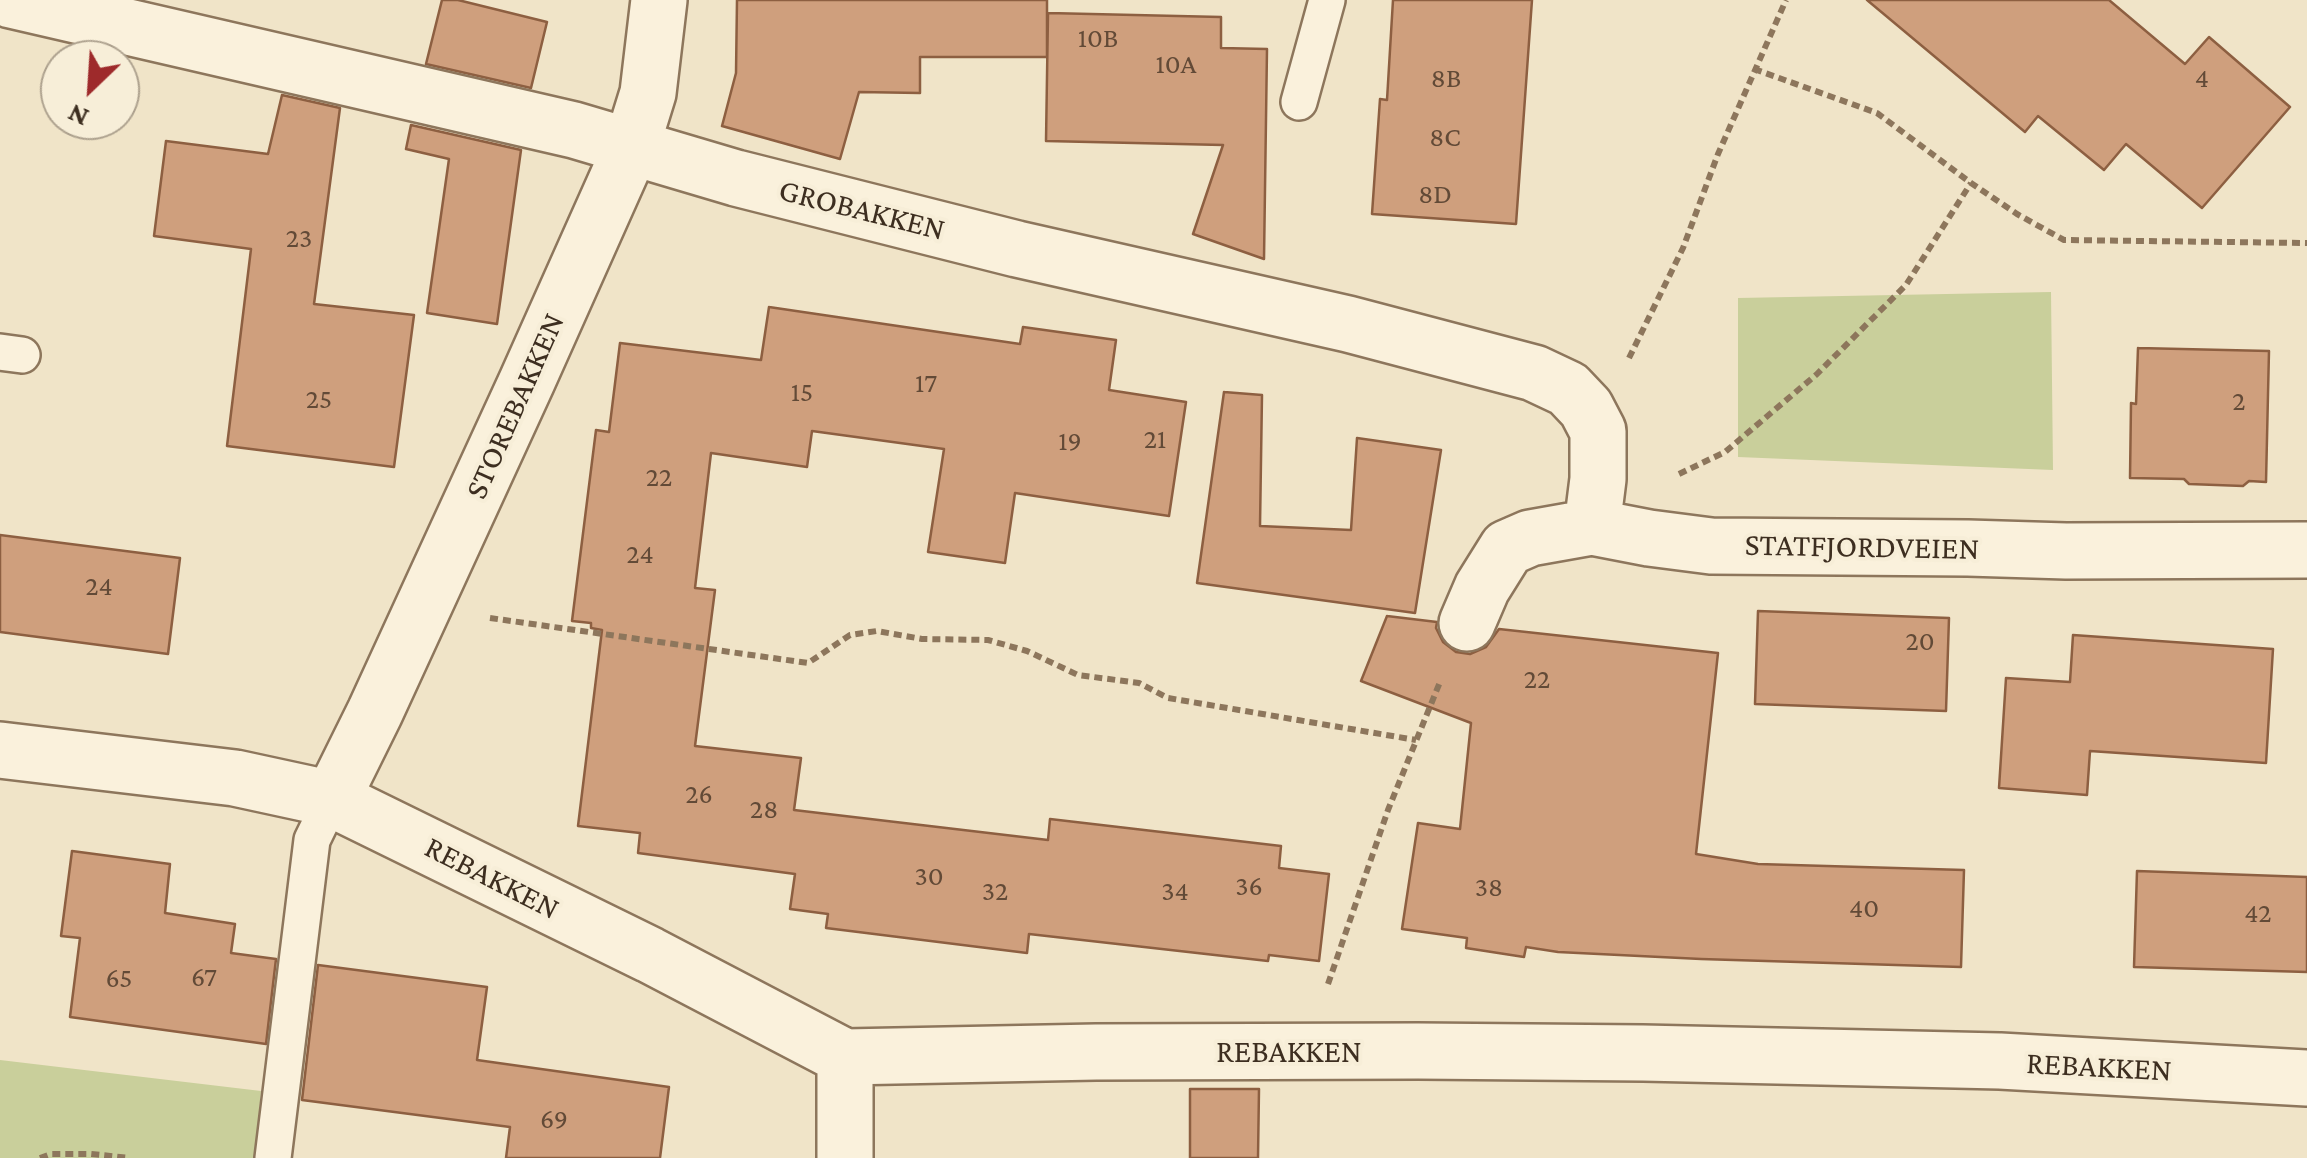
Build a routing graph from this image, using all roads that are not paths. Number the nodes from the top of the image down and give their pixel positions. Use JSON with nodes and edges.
{"nodes":[{"id":1,"x":11,"y":0,"type":"edge"},
{"id":2,"x":659,"y":0,"type":"edge"},
{"id":3,"x":1327,"y":0,"type":"edge"},
{"id":4,"x":1299,"y":102,"type":"dead end"},
{"id":5,"x":631,"y":148,"type":"junction"},
{"id":6,"x":1592,"y":527,"type":"junction"},
{"id":7,"x":2307,"y":550,"type":"edge"},
{"id":8,"x":1467,"y":623,"type":"road end"},
{"id":9,"x":0,"y":750,"type":"edge"},
{"id":10,"x":332,"y":799,"type":"junction"},
{"id":11,"x":845,"y":1057,"type":"junction"},
{"id":12,"x":2307,"y":1078,"type":"edge"},
{"id":13,"x":272,"y":1158,"type":"edge"},
{"id":14,"x":845,"y":1158,"type":"edge"}],
"edges":[{"from":1,"to":5,"type":"street","name":"GROBAKKEN"},
{"from":2,"to":5,"type":"street","name":"STOREBAKKEN"},
{"from":3,"to":4,"type":"lane"},
{"from":5,"to":6,"type":"street","name":"GROBAKKEN"},
{"from":5,"to":10,"type":"street","name":"STOREBAKKEN"},
{"from":6,"to":7,"type":"street","name":"STATFJORDVEIEN"},
{"from":6,"to":8,"type":"street","name":"STATFJORDVEIEN"},
{"from":9,"to":10,"type":"street","name":"REBAKKEN"},
{"from":10,"to":11,"type":"street","name":"REBAKKEN"},
{"from":10,"to":13,"type":"lane"},
{"from":11,"to":12,"type":"street","name":"REBAKKEN"},
{"from":11,"to":14,"type":"street"}]}
